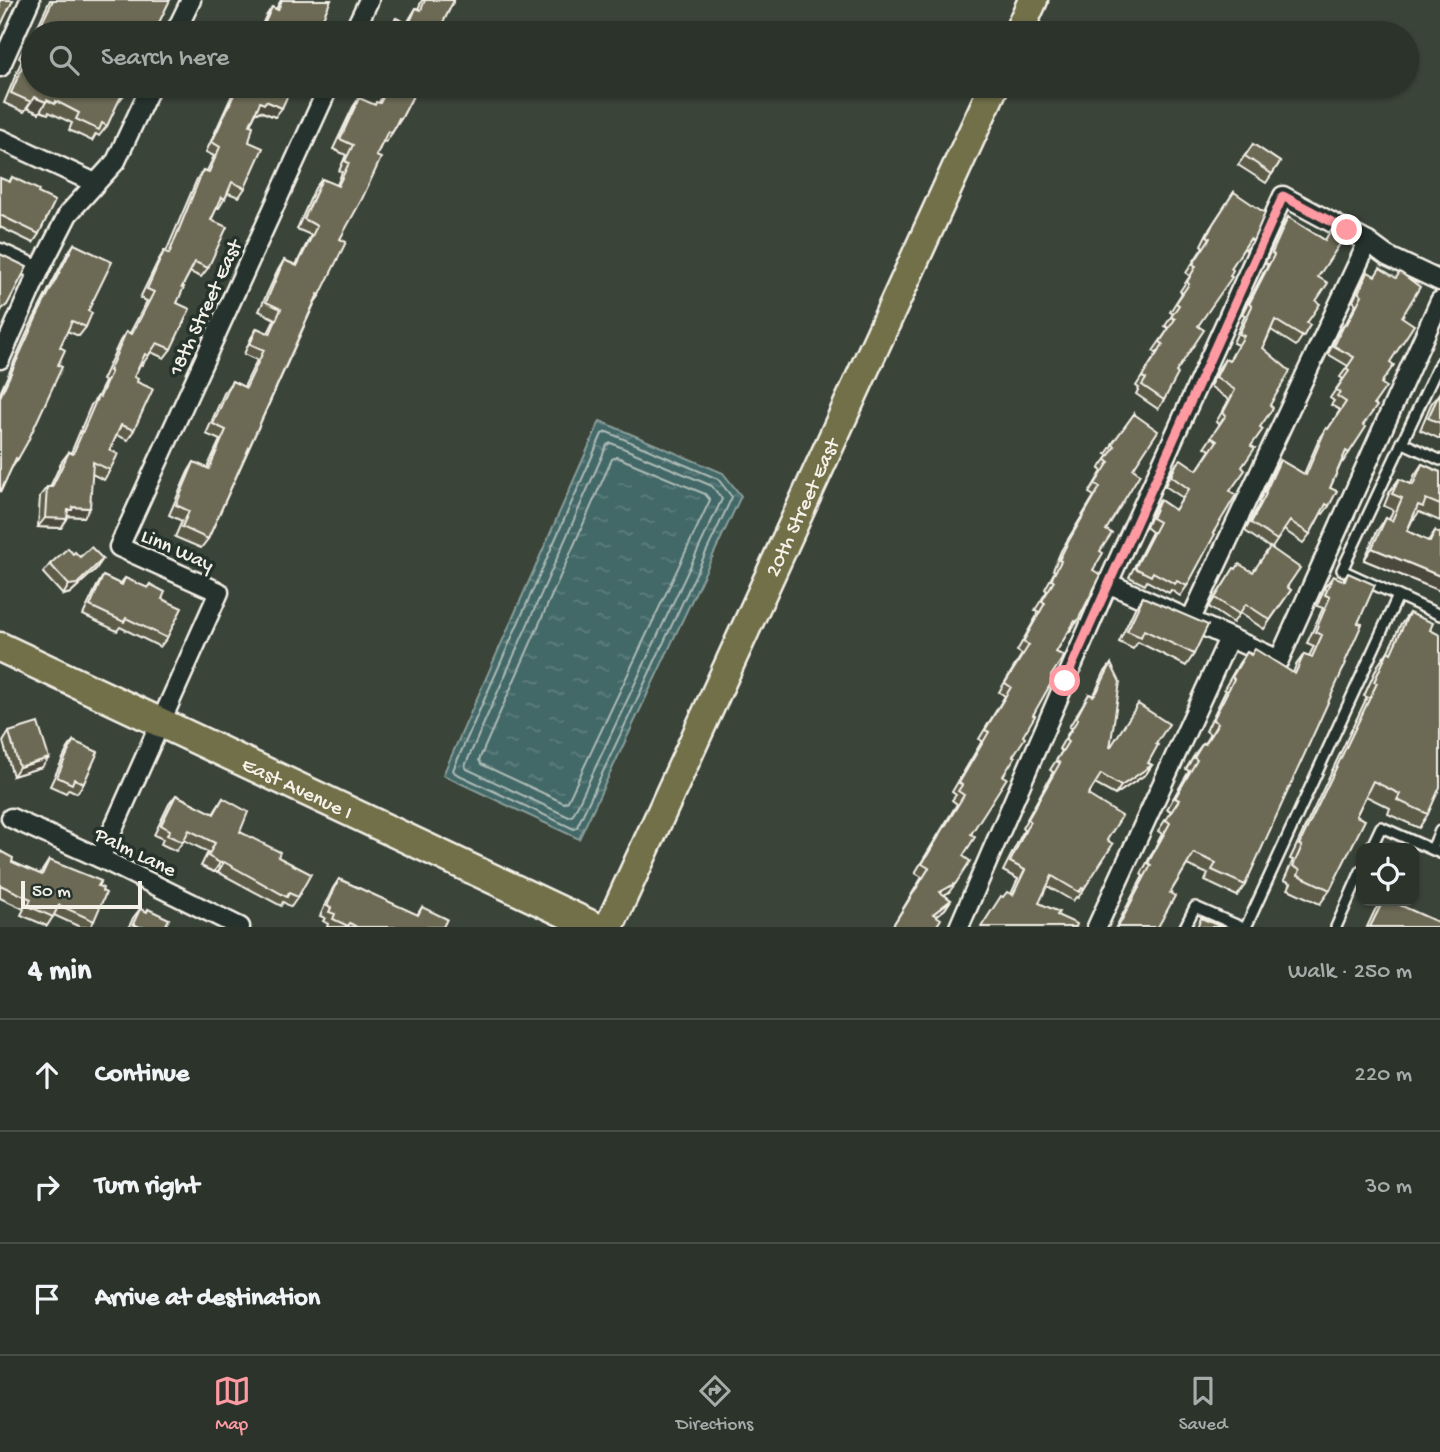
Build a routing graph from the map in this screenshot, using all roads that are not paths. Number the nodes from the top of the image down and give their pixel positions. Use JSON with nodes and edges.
{"nodes":[{"id":1,"x":30,"y":0,"type":"edge"},
{"id":2,"x":191,"y":0,"type":"edge"},
{"id":3,"x":369,"y":0,"type":"edge"},
{"id":4,"x":1033,"y":0,"type":"edge"},
{"id":5,"x":181,"y":21,"type":"edge"},
{"id":6,"x":359,"y":21,"type":"edge"},
{"id":7,"x":1023,"y":21,"type":"edge"},
{"id":8,"x":0,"y":67,"type":"edge"},
{"id":9,"x":145,"y":98,"type":"edge"},
{"id":10,"x":324,"y":98,"type":"edge"},
{"id":11,"x":988,"y":98,"type":"edge"},
{"id":12,"x":0,"y":139,"type":"edge"},
{"id":13,"x":95,"y":183,"type":"junction"},
{"id":14,"x":1368,"y":242,"type":"junction"},
{"id":15,"x":0,"y":253,"type":"edge"},
{"id":16,"x":39,"y":271,"type":"junction"},
{"id":17,"x":1440,"y":281,"type":"edge"},
{"id":18,"x":1440,"y":301,"type":"edge"},
{"id":19,"x":0,"y":359,"type":"edge"},
{"id":20,"x":1440,"y":362,"type":"edge"},
{"id":21,"x":1401,"y":443,"type":"junction"},
{"id":22,"x":1440,"y":460,"type":"edge"},
{"id":23,"x":119,"y":547,"type":"joint"},
{"id":24,"x":1108,"y":583,"type":"junction"},
{"id":25,"x":1398,"y":596,"type":"junction"},
{"id":26,"x":1440,"y":615,"type":"edge"},
{"id":27,"x":1190,"y":621,"type":"junction"},
{"id":28,"x":1229,"y":638,"type":"junction"},
{"id":29,"x":0,"y":647,"type":"edge"},
{"id":30,"x":160,"y":722,"type":"junction"},
{"id":31,"x":11,"y":818,"type":"dead end"},
{"id":32,"x":1440,"y":831,"type":"edge"},
{"id":33,"x":1373,"y":843,"type":"edge"},
{"id":34,"x":1418,"y":843,"type":"edge"},
{"id":35,"x":1419,"y":844,"type":"edge"},
{"id":36,"x":1436,"y":851,"type":"edge"},
{"id":37,"x":100,"y":858,"type":"junction"},
{"id":38,"x":1356,"y":882,"type":"edge"},
{"id":39,"x":216,"y":922,"type":"edge"},
{"id":40,"x":240,"y":927,"type":"edge"},
{"id":41,"x":596,"y":927,"type":"edge"},
{"id":42,"x":609,"y":927,"type":"edge"},
{"id":43,"x":959,"y":927,"type":"edge"},
{"id":44,"x":1097,"y":927,"type":"edge"},
{"id":45,"x":1185,"y":927,"type":"edge"},
{"id":46,"x":1241,"y":927,"type":"edge"},
{"id":47,"x":1246,"y":927,"type":"edge"},
{"id":48,"x":1336,"y":927,"type":"edge"}],
"edges":[{"from":1,"to":8,"type":"street"},
{"from":2,"to":5,"type":"street"},
{"from":3,"to":6,"type":"street"},
{"from":4,"to":7,"type":"main road"},
{"from":9,"to":13,"type":"street"},
{"from":10,"to":23,"type":"street","name":"18th Street East"},
{"from":11,"to":42,"type":"main road","name":"20th Street East"},
{"from":12,"to":13,"type":"street"},
{"from":13,"to":16,"type":"street"},
{"from":14,"to":17,"type":"street"},
{"from":14,"to":24,"type":"street"},
{"from":14,"to":27,"type":"street"},
{"from":15,"to":16,"type":"street"},
{"from":16,"to":19,"type":"street"},
{"from":18,"to":28,"type":"street"},
{"from":20,"to":21,"type":"lane"},
{"from":21,"to":22,"type":"lane"},
{"from":21,"to":25,"type":"lane"},
{"from":23,"to":30,"type":"street","name":"Linn Way"},
{"from":24,"to":27,"type":"street"},
{"from":24,"to":43,"type":"street"},
{"from":25,"to":26,"type":"lane"},
{"from":25,"to":47,"type":"lane"},
{"from":27,"to":28,"type":"street"},
{"from":28,"to":44,"type":"street"},
{"from":29,"to":30,"type":"main road","name":"East Avenue I"},
{"from":30,"to":37,"type":"street"},
{"from":30,"to":41,"type":"main road","name":"East Avenue I"},
{"from":31,"to":37,"type":"street","name":"Palm Lane"},
{"from":32,"to":36,"type":"lane"},
{"from":33,"to":34,"type":"lane"},
{"from":35,"to":36,"type":"lane"},
{"from":37,"to":39,"type":"street","name":"Palm Lane"},
{"from":38,"to":48,"type":"lane"},
{"from":39,"to":40,"type":"street","name":"Palm Lane"},
{"from":45,"to":46,"type":"lane"}]}
